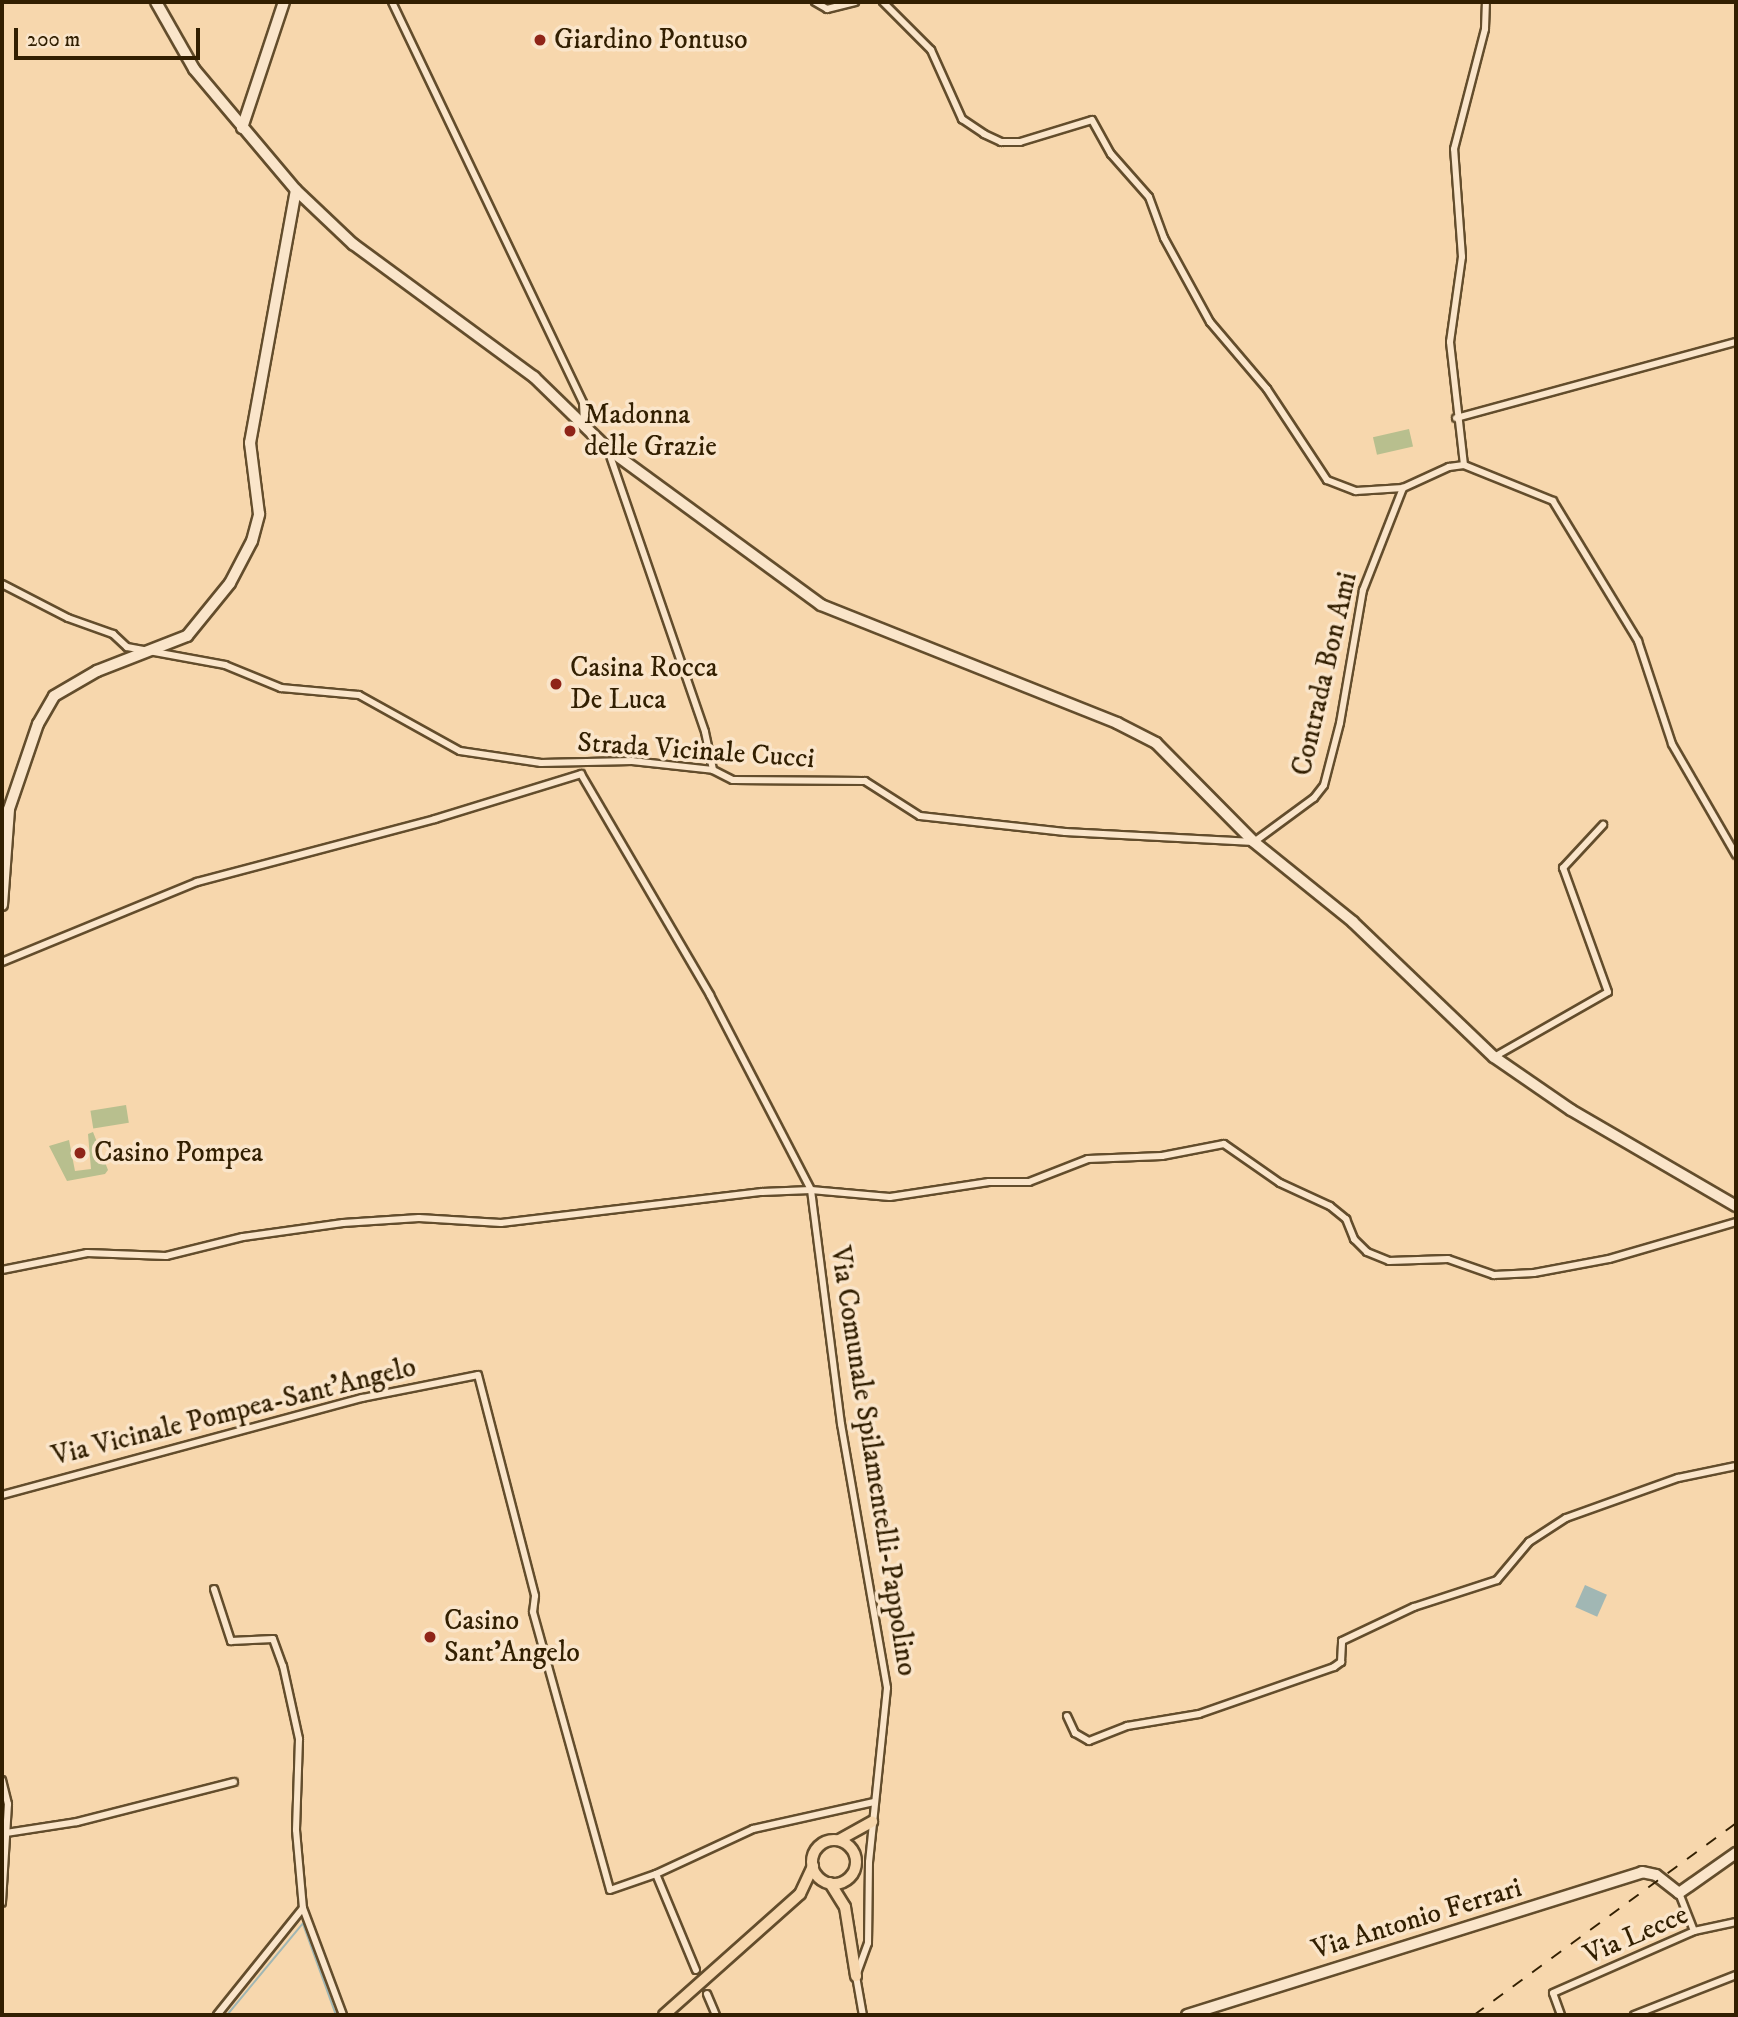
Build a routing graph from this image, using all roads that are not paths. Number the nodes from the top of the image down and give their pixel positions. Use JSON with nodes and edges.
{"nodes":[{"id":1,"x":156,"y":2,"type":"edge"},
{"id":2,"x":284,"y":2,"type":"edge"},
{"id":3,"x":391,"y":2,"type":"edge"},
{"id":4,"x":815,"y":2,"type":"edge"},
{"id":5,"x":855,"y":2,"type":"edge"},
{"id":6,"x":883,"y":2,"type":"edge"},
{"id":7,"x":1486,"y":2,"type":"edge"},
{"id":8,"x":242,"y":128,"type":"junction"},
{"id":9,"x":296,"y":190,"type":"junction"},
{"id":10,"x":1736,"y":342,"type":"edge"},
{"id":11,"x":1456,"y":418,"type":"junction"},
{"id":12,"x":584,"y":426,"type":"junction"},
{"id":13,"x":608,"y":449,"type":"junction"},
{"id":14,"x":1464,"y":465,"type":"junction"},
{"id":15,"x":1403,"y":488,"type":"junction"},
{"id":16,"x":2,"y":584,"type":"edge"},
{"id":17,"x":145,"y":653,"type":"junction"},
{"id":18,"x":713,"y":770,"type":"junction"},
{"id":19,"x":1603,"y":825,"type":"dead end"},
{"id":20,"x":1254,"y":842,"type":"junction"},
{"id":21,"x":1736,"y":855,"type":"edge"},
{"id":22,"x":2,"y":905,"type":"edge"},
{"id":23,"x":2,"y":962,"type":"edge"},
{"id":24,"x":1494,"y":1058,"type":"junction"},
{"id":25,"x":811,"y":1190,"type":"junction"},
{"id":26,"x":1736,"y":1206,"type":"edge"},
{"id":27,"x":1736,"y":1222,"type":"edge"},
{"id":28,"x":2,"y":1270,"type":"edge"},
{"id":29,"x":1736,"y":1466,"type":"edge"},
{"id":30,"x":2,"y":1495,"type":"edge"},
{"id":31,"x":214,"y":1589,"type":"dead end"},
{"id":32,"x":1067,"y":1716,"type":"dead end"},
{"id":33,"x":2,"y":1780,"type":"edge"},
{"id":34,"x":234,"y":1782,"type":"dead end"},
{"id":35,"x":874,"y":1802,"type":"junction"},
{"id":36,"x":872,"y":1822,"type":"junction"},
{"id":37,"x":859,"y":1828,"type":"junction"},
{"id":38,"x":6,"y":1833,"type":"junction"},
{"id":39,"x":839,"y":1840,"type":"junction"},
{"id":40,"x":852,"y":1848,"type":"junction"},
{"id":41,"x":1736,"y":1853,"type":"edge"},
{"id":42,"x":813,"y":1866,"type":"junction"},
{"id":43,"x":656,"y":1874,"type":"junction"},
{"id":44,"x":846,"y":1880,"type":"junction"},
{"id":45,"x":827,"y":1882,"type":"junction"},
{"id":46,"x":1679,"y":1893,"type":"junction"},
{"id":47,"x":800,"y":1894,"type":"junction"},
{"id":48,"x":2,"y":1903,"type":"edge"},
{"id":49,"x":845,"y":1906,"type":"junction"},
{"id":50,"x":303,"y":1908,"type":"junction"},
{"id":51,"x":1736,"y":1922,"type":"edge"},
{"id":52,"x":1695,"y":1931,"type":"junction"},
{"id":53,"x":696,"y":1969,"type":"dead end"},
{"id":54,"x":1736,"y":1975,"type":"edge"},
{"id":55,"x":856,"y":1976,"type":"junction"},
{"id":56,"x":707,"y":1994,"type":"dead end"},
{"id":57,"x":217,"y":2015,"type":"edge"},
{"id":58,"x":343,"y":2015,"type":"edge"},
{"id":59,"x":664,"y":2015,"type":"edge"},
{"id":60,"x":716,"y":2015,"type":"edge"},
{"id":61,"x":863,"y":2015,"type":"edge"},
{"id":62,"x":1186,"y":2015,"type":"edge"},
{"id":63,"x":1562,"y":2015,"type":"edge"},
{"id":64,"x":1634,"y":2015,"type":"edge"}],
"edges":[{"from":1,"to":8,"type":"main road"},
{"from":2,"to":8,"type":"main road"},
{"from":3,"to":12,"type":"street"},
{"from":4,"to":5,"type":"street"},
{"from":6,"to":15,"type":"street"},
{"from":7,"to":11,"type":"street"},
{"from":8,"to":9,"type":"main road"},
{"from":9,"to":12,"type":"main road"},
{"from":9,"to":17,"type":"main road"},
{"from":10,"to":11,"type":"street"},
{"from":11,"to":14,"type":"street"},
{"from":12,"to":13,"type":"main road"},
{"from":13,"to":18,"type":"street"},
{"from":13,"to":20,"type":"main road"},
{"from":14,"to":15,"type":"street"},
{"from":14,"to":21,"type":"street"},
{"from":15,"to":20,"type":"street","name":"Contrada Bon Ami"},
{"from":16,"to":17,"type":"street","name":"Strada Vicinale Cucci"},
{"from":17,"to":18,"type":"street","name":"Strada Vicinale Cucci"},
{"from":17,"to":22,"type":"main road"},
{"from":18,"to":20,"type":"street","name":"Strada Vicinale Cucci"},
{"from":19,"to":24,"type":"street"},
{"from":20,"to":24,"type":"main road"},
{"from":23,"to":25,"type":"street"},
{"from":24,"to":26,"type":"main road"},
{"from":25,"to":27,"type":"street"},
{"from":25,"to":28,"type":"street"},
{"from":25,"to":35,"type":"street","name":"Via Comunale Spilamentelli-Pappolino"},
{"from":29,"to":32,"type":"street"},
{"from":30,"to":43,"type":"street","name":"Via Vicinale Pompea-Sant'Angelo"},
{"from":31,"to":50,"type":"street"},
{"from":33,"to":38,"type":"street"},
{"from":34,"to":38,"type":"street"},
{"from":35,"to":36,"type":"street","name":"Via Comunale Spilamentelli-Pappolino"},
{"from":35,"to":43,"type":"street"},
{"from":36,"to":37,"type":"main road"},
{"from":36,"to":55,"type":"street"},
{"from":37,"to":39,"type":"main road"},
{"from":37,"to":40,"type":"main road"},
{"from":38,"to":48,"type":"street"},
{"from":39,"to":40,"type":"main road"},
{"from":39,"to":42,"type":"main road"},
{"from":40,"to":44,"type":"main road"},
{"from":41,"to":46,"type":"main road"},
{"from":42,"to":45,"type":"main road"},
{"from":42,"to":47,"type":"main road"},
{"from":43,"to":53,"type":"street"},
{"from":44,"to":45,"type":"main road"},
{"from":44,"to":49,"type":"main road"},
{"from":45,"to":47,"type":"main road"},
{"from":45,"to":49,"type":"main road"},
{"from":46,"to":52,"type":"street"},
{"from":46,"to":62,"type":"main road","name":"Via Antonio Ferrari"},
{"from":47,"to":59,"type":"main road"},
{"from":49,"to":55,"type":"main road"},
{"from":50,"to":57,"type":"street"},
{"from":50,"to":58,"type":"street"},
{"from":51,"to":52,"type":"street","name":"Via Lecce"},
{"from":52,"to":63,"type":"street","name":"Via Lecce"},
{"from":54,"to":64,"type":"street"},
{"from":55,"to":61,"type":"street"},
{"from":56,"to":60,"type":"street"}]}
